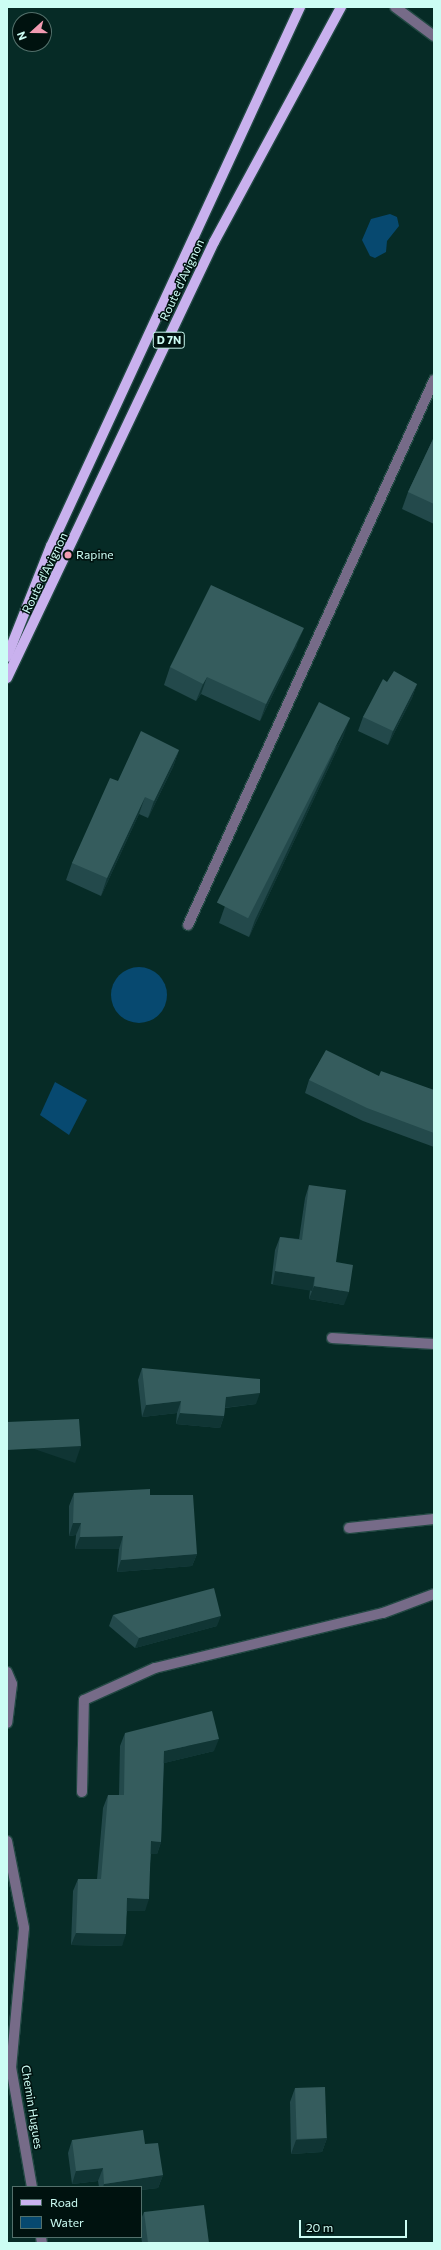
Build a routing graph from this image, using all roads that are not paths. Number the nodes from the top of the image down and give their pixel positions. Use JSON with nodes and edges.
{"nodes":[{"id":1,"x":300,"y":7,"type":"edge"},
{"id":2,"x":341,"y":7,"type":"edge"},
{"id":3,"x":395,"y":7,"type":"edge"},
{"id":4,"x":434,"y":36,"type":"edge"},
{"id":5,"x":434,"y":380,"type":"edge"},
{"id":6,"x":7,"y":657,"type":"edge"},
{"id":7,"x":7,"y":678,"type":"edge"},
{"id":8,"x":188,"y":925,"type":"dead end"},
{"id":9,"x":332,"y":1338,"type":"dead end"},
{"id":10,"x":434,"y":1344,"type":"edge"},
{"id":11,"x":434,"y":1519,"type":"edge"},
{"id":12,"x":349,"y":1528,"type":"dead end"},
{"id":13,"x":434,"y":1594,"type":"edge"},
{"id":14,"x":7,"y":1672,"type":"edge"},
{"id":15,"x":7,"y":1723,"type":"edge"},
{"id":16,"x":82,"y":1792,"type":"dead end"},
{"id":17,"x":7,"y":1841,"type":"edge"},
{"id":18,"x":32,"y":2186,"type":"edge"}],
"edges":[{"from":1,"to":6,"type":"main road","name":"Route d'Avignon","number":"D 7N"},
{"from":2,"to":7,"type":"main road","name":"Route d'Avignon","number":"D 7N"},
{"from":3,"to":4,"type":"street"},
{"from":5,"to":8,"type":"street"},
{"from":9,"to":10,"type":"street"},
{"from":11,"to":12,"type":"street"},
{"from":13,"to":16,"type":"street"},
{"from":14,"to":15,"type":"street"},
{"from":17,"to":18,"type":"street","name":"Chemin Hugues"}]}
